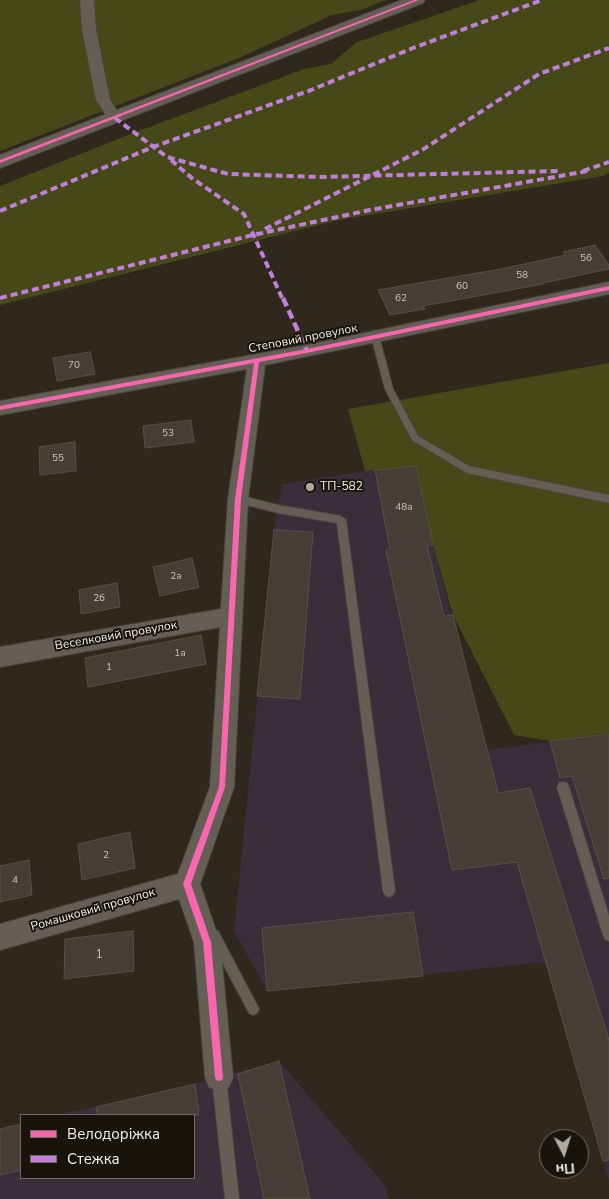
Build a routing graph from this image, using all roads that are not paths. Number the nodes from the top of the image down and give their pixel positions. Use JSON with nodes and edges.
{"nodes":[{"id":1,"x":87,"y":0,"type":"edge"},
{"id":2,"x":417,"y":0,"type":"edge"},
{"id":3,"x":115,"y":118,"type":"junction"},
{"id":4,"x":0,"y":162,"type":"edge"},
{"id":5,"x":609,"y":288,"type":"edge"},
{"id":6,"x":375,"y":336,"type":"junction"},
{"id":7,"x":257,"y":360,"type":"junction"},
{"id":8,"x":0,"y":408,"type":"edge"},
{"id":9,"x":238,"y":499,"type":"junction"},
{"id":10,"x":609,"y":499,"type":"edge"},
{"id":11,"x":231,"y":616,"type":"junction"},
{"id":12,"x":0,"y":657,"type":"edge"},
{"id":13,"x":563,"y":787,"type":"dead end"},
{"id":14,"x":187,"y":884,"type":"junction"},
{"id":15,"x":388,"y":891,"type":"dead end"},
{"id":16,"x":609,"y":936,"type":"edge"},
{"id":17,"x":0,"y":937,"type":"edge"},
{"id":18,"x":254,"y":1009,"type":"dead end"},
{"id":19,"x":219,"y":1078,"type":"joint"},
{"id":20,"x":232,"y":1199,"type":"edge"}],
"edges":[{"from":1,"to":3,"type":"street"},
{"from":2,"to":3,"type":"street"},
{"from":3,"to":4,"type":"street"},
{"from":5,"to":6,"type":"street","name":"Степовий провулок"},
{"from":6,"to":7,"type":"street","name":"Степовий провулок"},
{"from":6,"to":10,"type":"lane"},
{"from":7,"to":8,"type":"street","name":"Степовий провулок"},
{"from":7,"to":9,"type":"street"},
{"from":9,"to":11,"type":"street"},
{"from":9,"to":15,"type":"lane"},
{"from":11,"to":12,"type":"street","name":"Веселковий провулок"},
{"from":11,"to":14,"type":"street"},
{"from":13,"to":16,"type":"lane"},
{"from":14,"to":17,"type":"street","name":"Ромашковий провулок"},
{"from":14,"to":18,"type":"lane"},
{"from":14,"to":19,"type":"street"},
{"from":19,"to":20,"type":"lane"}]}
